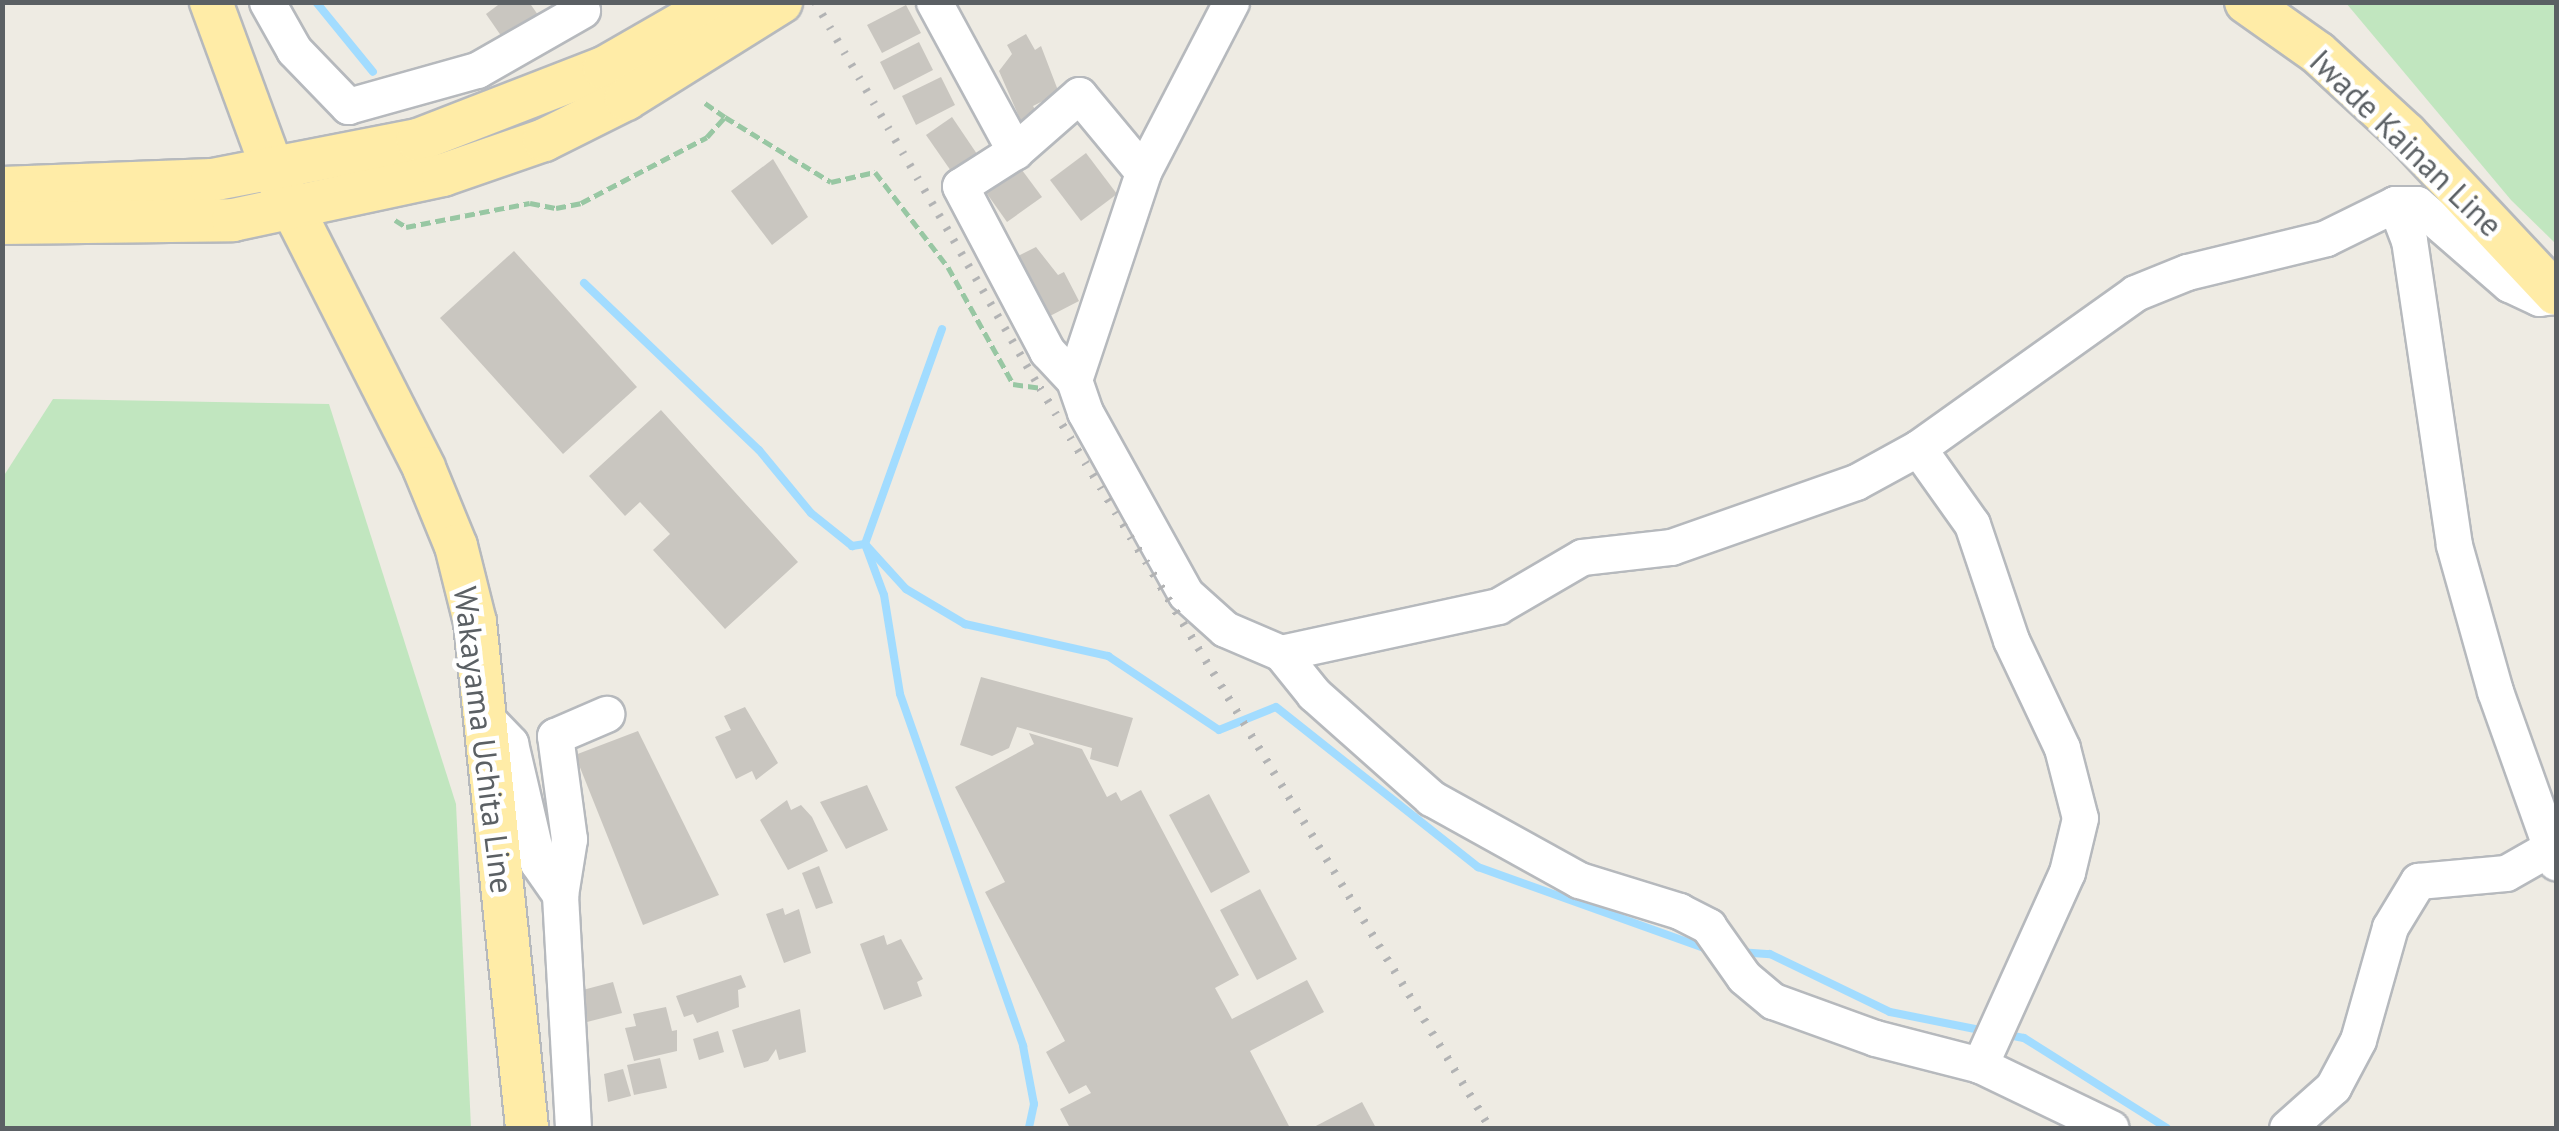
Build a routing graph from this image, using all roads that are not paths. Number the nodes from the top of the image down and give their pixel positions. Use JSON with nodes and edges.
{"nodes":[{"id":1,"x":211,"y":2,"type":"edge"},
{"id":2,"x":267,"y":2,"type":"edge"},
{"id":3,"x":719,"y":2,"type":"edge"},
{"id":4,"x":934,"y":2,"type":"edge"},
{"id":5,"x":1231,"y":2,"type":"edge"},
{"id":6,"x":2246,"y":2,"type":"edge"},
{"id":7,"x":778,"y":4,"type":"edge"},
{"id":8,"x":582,"y":10,"type":"dead end"},
{"id":9,"x":1015,"y":151,"type":"junction"},
{"id":10,"x":272,"y":168,"type":"junction"},
{"id":11,"x":1143,"y":172,"type":"junction"},
{"id":12,"x":2,"y":188,"type":"edge"},
{"id":13,"x":2394,"y":204,"type":"junction"},
{"id":14,"x":291,"y":210,"type":"junction"},
{"id":15,"x":2,"y":223,"type":"edge"},
{"id":16,"x":2556,"y":295,"type":"edge"},
{"id":17,"x":1074,"y":380,"type":"junction"},
{"id":18,"x":1918,"y":448,"type":"junction"},
{"id":19,"x":1281,"y":652,"type":"junction"},
{"id":20,"x":606,"y":714,"type":"dead end"},
{"id":21,"x":486,"y":718,"type":"junction"},
{"id":22,"x":2554,"y":855,"type":"edge"},
{"id":23,"x":560,"y":895,"type":"junction"},
{"id":24,"x":1980,"y":1065,"type":"junction"},
{"id":25,"x":527,"y":1128,"type":"edge"},
{"id":26,"x":573,"y":1128,"type":"edge"},
{"id":27,"x":2112,"y":1128,"type":"edge"},
{"id":28,"x":2287,"y":1128,"type":"edge"}],
"edges":[{"from":1,"to":10,"type":"main road","name":"Wakayama Uchita Line"},
{"from":2,"to":8,"type":"street"},
{"from":3,"to":10,"type":"main road"},
{"from":4,"to":9,"type":"street"},
{"from":5,"to":11,"type":"street"},
{"from":6,"to":16,"type":"main road","name":"Iwade Kainan Line"},
{"from":7,"to":14,"type":"main road"},
{"from":9,"to":11,"type":"street"},
{"from":9,"to":17,"type":"street"},
{"from":10,"to":12,"type":"main road"},
{"from":10,"to":14,"type":"main road","name":"Wakayama Uchita Line"},
{"from":11,"to":17,"type":"street"},
{"from":13,"to":16,"type":"street"},
{"from":13,"to":18,"type":"street"},
{"from":13,"to":22,"type":"street"},
{"from":14,"to":15,"type":"main road"},
{"from":14,"to":21,"type":"main road","name":"Wakayama Uchita Line"},
{"from":17,"to":19,"type":"street"},
{"from":18,"to":19,"type":"street"},
{"from":18,"to":24,"type":"street"},
{"from":19,"to":24,"type":"street"},
{"from":20,"to":23,"type":"street"},
{"from":21,"to":23,"type":"street"},
{"from":21,"to":25,"type":"main road","name":"Wakayama Uchita Line"},
{"from":22,"to":28,"type":"street"},
{"from":23,"to":26,"type":"street"},
{"from":24,"to":27,"type":"street"}]}
